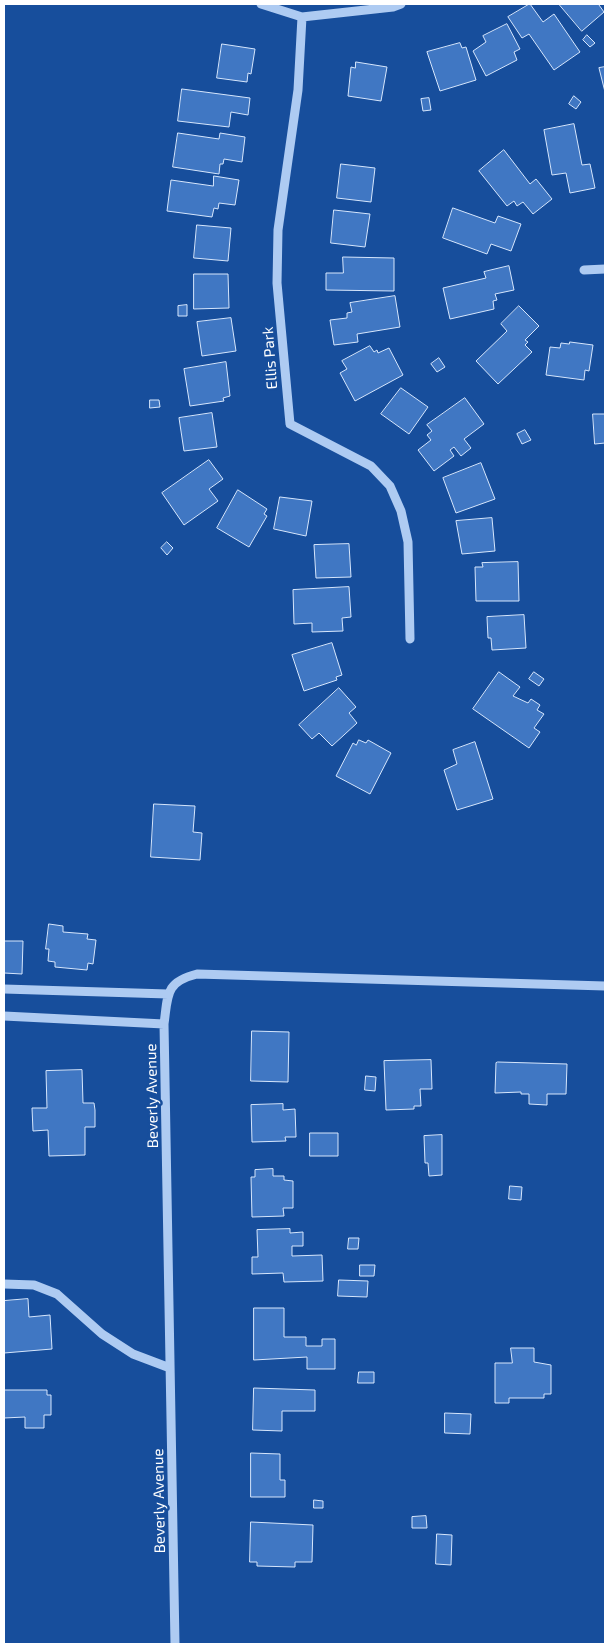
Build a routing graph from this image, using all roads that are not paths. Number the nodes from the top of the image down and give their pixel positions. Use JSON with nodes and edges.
{"nodes":[{"id":1,"x":261,"y":4,"type":"edge"},
{"id":2,"x":401,"y":4,"type":"edge"},
{"id":3,"x":302,"y":17,"type":"junction"},
{"id":4,"x":605,"y":269,"type":"edge"},
{"id":5,"x":584,"y":270,"type":"dead end"},
{"id":6,"x":410,"y":639,"type":"dead end"},
{"id":7,"x":605,"y":986,"type":"edge"},
{"id":8,"x":4,"y":989,"type":"edge"},
{"id":9,"x":168,"y":994,"type":"junction"},
{"id":10,"x":4,"y":1016,"type":"edge"},
{"id":11,"x":164,"y":1024,"type":"junction"},
{"id":12,"x":4,"y":1284,"type":"edge"},
{"id":13,"x":170,"y":1368,"type":"junction"},
{"id":14,"x":175,"y":1644,"type":"edge"}],
"edges":[{"from":1,"to":3,"type":"street"},
{"from":2,"to":3,"type":"street"},
{"from":3,"to":6,"type":"street","name":"Ellis Park"},
{"from":4,"to":5,"type":"street"},
{"from":7,"to":9,"type":"street"},
{"from":8,"to":9,"type":"street"},
{"from":9,"to":11,"type":"street","name":"Beverly Avenue"},
{"from":10,"to":11,"type":"street"},
{"from":11,"to":13,"type":"street","name":"Beverly Avenue"},
{"from":12,"to":13,"type":"street"},
{"from":13,"to":14,"type":"street","name":"Beverly Avenue"}]}
